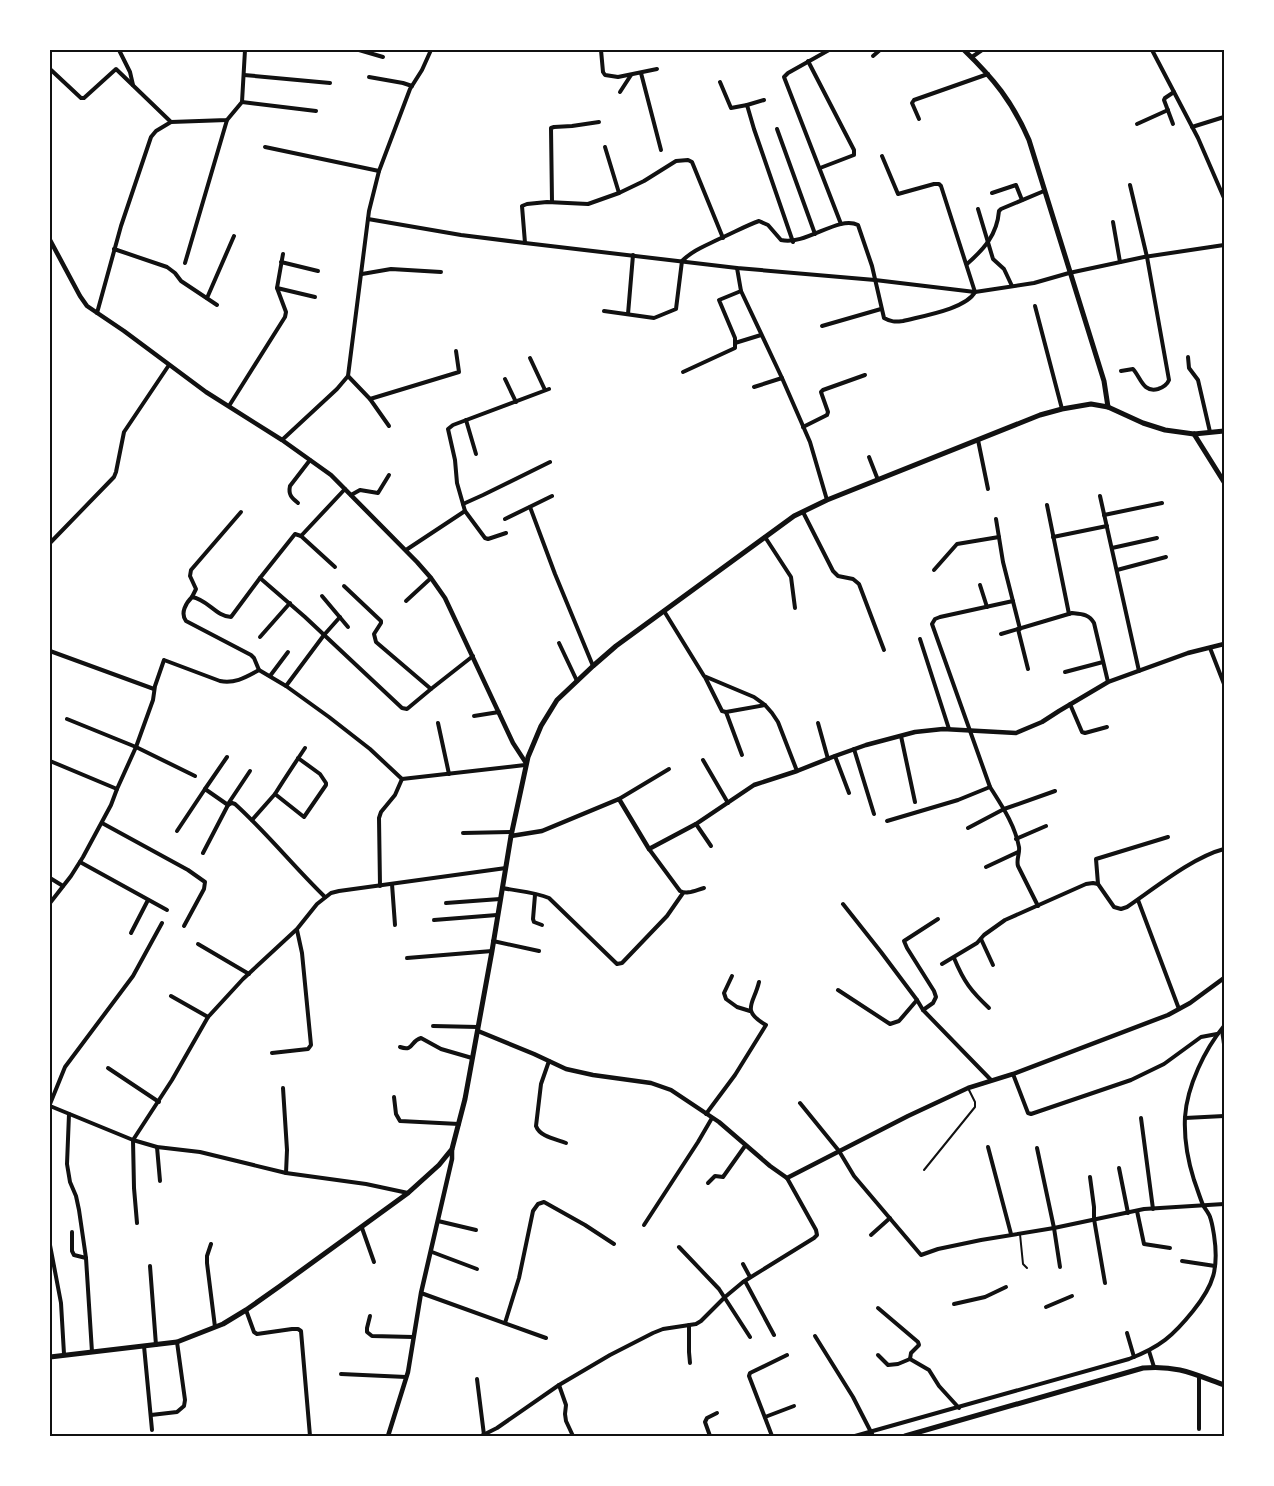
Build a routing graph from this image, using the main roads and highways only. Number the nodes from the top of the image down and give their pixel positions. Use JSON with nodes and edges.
{"nodes":[{"id":1,"x":964,"y":50,"type":"edge"},
{"id":2,"x":1108,"y":407,"type":"junction"},
{"id":3,"x":1224,"y":431,"type":"edge"},
{"id":4,"x":1194,"y":434,"type":"junction"},
{"id":5,"x":1224,"y":482,"type":"edge"},
{"id":6,"x":50,"y":1357,"type":"edge"},
{"id":7,"x":1224,"y":1385,"type":"edge"},
{"id":8,"x":905,"y":1437,"type":"edge"}],
"edges":[{"from":1,"to":2,"type":"main road"},
{"from":2,"to":4,"type":"main road"},
{"from":2,"to":6,"type":"main road"},
{"from":3,"to":4,"type":"main road"},
{"from":4,"to":5,"type":"main road"},
{"from":7,"to":8,"type":"main road"}]}
